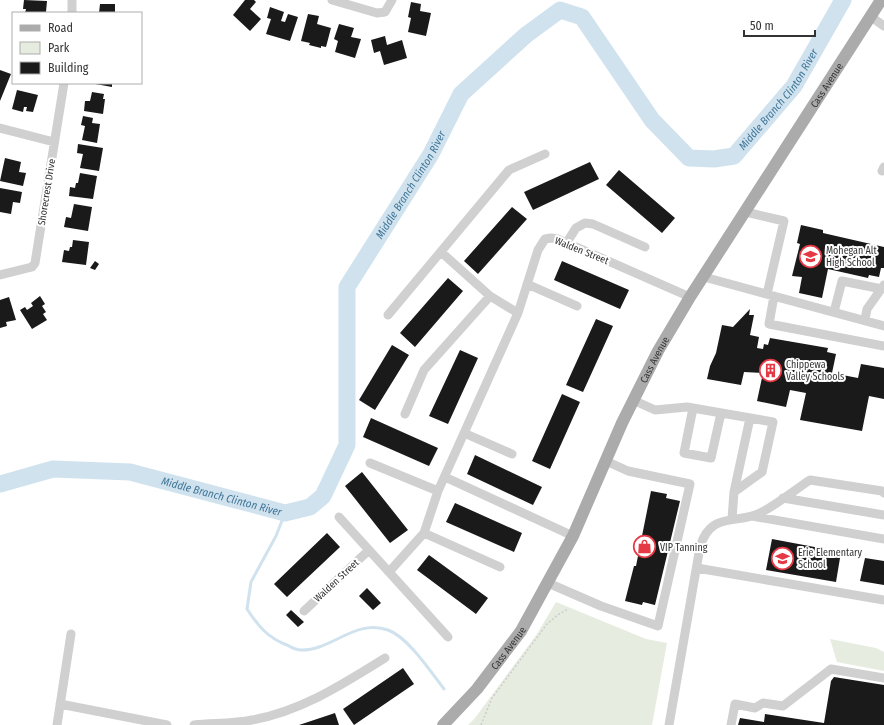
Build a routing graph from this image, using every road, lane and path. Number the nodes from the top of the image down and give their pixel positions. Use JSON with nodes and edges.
{"nodes":[{"id":1,"x":72,"y":0,"type":"edge"},
{"id":2,"x":332,"y":0,"type":"edge"},
{"id":3,"x":391,"y":3,"type":"edge"},
{"id":4,"x":881,"y":3,"type":"edge"},
{"id":5,"x":72,"y":12,"type":"edge"},
{"id":6,"x":870,"y":16,"type":"junction"},
{"id":7,"x":884,"y":26,"type":"edge"},
{"id":8,"x":64,"y":84,"type":"edge"},
{"id":9,"x":0,"y":128,"type":"edge"},
{"id":10,"x":54,"y":142,"type":"junction"},
{"id":11,"x":545,"y":154,"type":"dead end"},
{"id":12,"x":746,"y":212,"type":"junction"},
{"id":13,"x":567,"y":242,"type":"junction"},
{"id":14,"x":645,"y":247,"type":"dead end"},
{"id":15,"x":441,"y":252,"type":"junction"},
{"id":16,"x":0,"y":275,"type":"edge"},
{"id":17,"x":704,"y":277,"type":"junction"},
{"id":18,"x":527,"y":284,"type":"junction"},
{"id":19,"x":883,"y":287,"type":"edge"},
{"id":20,"x":771,"y":295,"type":"junction"},
{"id":21,"x":490,"y":296,"type":"junction"},
{"id":22,"x":690,"y":297,"type":"junction"},
{"id":23,"x":577,"y":306,"type":"dead end"},
{"id":24,"x":834,"y":312,"type":"junction"},
{"id":25,"x":518,"y":313,"type":"junction"},
{"id":26,"x":388,"y":315,"type":"dead end"},
{"id":27,"x":865,"y":320,"type":"junction"},
{"id":28,"x":884,"y":326,"type":"edge"},
{"id":29,"x":884,"y":346,"type":"edge"},
{"id":30,"x":633,"y":400,"type":"junction"},
{"id":31,"x":693,"y":408,"type":"junction"},
{"id":32,"x":721,"y":413,"type":"junction"},
{"id":33,"x":405,"y":414,"type":"dead end"},
{"id":34,"x":750,"y":418,"type":"junction"},
{"id":35,"x":464,"y":433,"type":"junction"},
{"id":36,"x":512,"y":454,"type":"dead end"},
{"id":37,"x":606,"y":461,"type":"junction"},
{"id":38,"x":370,"y":463,"type":"dead end"},
{"id":39,"x":445,"y":477,"type":"junction"},
{"id":40,"x":438,"y":491,"type":"junction"},
{"id":41,"x":734,"y":492,"type":"junction"},
{"id":42,"x":884,"y":493,"type":"edge"},
{"id":43,"x":783,"y":498,"type":"junction"},
{"id":44,"x":884,"y":515,"type":"edge"},
{"id":45,"x":748,"y":516,"type":"junction"},
{"id":46,"x":339,"y":517,"type":"dead end"},
{"id":47,"x":732,"y":519,"type":"junction"},
{"id":48,"x":424,"y":533,"type":"junction"},
{"id":49,"x":573,"y":536,"type":"junction"},
{"id":50,"x":884,"y":539,"type":"edge"},
{"id":51,"x":369,"y":550,"type":"junction"},
{"id":52,"x":500,"y":567,"type":"dead end"},
{"id":53,"x":697,"y":568,"type":"junction"},
{"id":54,"x":389,"y":572,"type":"junction"},
{"id":55,"x":548,"y":583,"type":"junction"},
{"id":56,"x":884,"y":600,"type":"edge"},
{"id":57,"x":568,"y":609,"type":"dead end"},
{"id":58,"x":304,"y":611,"type":"dead end"},
{"id":59,"x":71,"y":634,"type":"dead end"},
{"id":60,"x":448,"y":636,"type":"dead end"},
{"id":61,"x":385,"y":658,"type":"dead end"},
{"id":62,"x":884,"y":678,"type":"edge"},
{"id":63,"x":60,"y":704,"type":"junction"},
{"id":64,"x":253,"y":723,"type":"edge"},
{"id":65,"x":58,"y":725,"type":"edge"},
{"id":66,"x":167,"y":725,"type":"edge"},
{"id":67,"x":194,"y":725,"type":"edge"},
{"id":68,"x":443,"y":725,"type":"edge"},
{"id":69,"x":481,"y":725,"type":"edge"},
{"id":70,"x":669,"y":725,"type":"edge"},
{"id":71,"x":731,"y":725,"type":"edge"}],
"edges":[{"from":1,"to":5,"type":"street"},
{"from":2,"to":3,"type":"street"},
{"from":4,"to":6,"type":"main road","name":"Cass Avenue"},
{"from":6,"to":7,"type":"street"},
{"from":6,"to":12,"type":"main road","name":"Cass Avenue"},
{"from":8,"to":10,"type":"street","name":"Shorecrest Drive"},
{"from":9,"to":10,"type":"street"},
{"from":10,"to":16,"type":"street","name":"Shorecrest Drive"},
{"from":11,"to":15,"type":"street"},
{"from":12,"to":17,"type":"main road","name":"Cass Avenue"},
{"from":12,"to":20,"type":"street"},
{"from":13,"to":14,"type":"street"},
{"from":13,"to":18,"type":"street","name":"Walden Street"},
{"from":13,"to":22,"type":"street","name":"Walden Street"},
{"from":15,"to":21,"type":"street"},
{"from":15,"to":26,"type":"street"},
{"from":17,"to":20,"type":"street"},
{"from":17,"to":22,"type":"main road","name":"Cass Avenue"},
{"from":18,"to":23,"type":"street"},
{"from":18,"to":25,"type":"street","name":"Walden Street"},
{"from":19,"to":24,"type":"street"},
{"from":19,"to":27,"type":"street"},
{"from":20,"to":24,"type":"street"},
{"from":20,"to":29,"type":"street"},
{"from":21,"to":25,"type":"street"},
{"from":21,"to":33,"type":"street"},
{"from":22,"to":30,"type":"main road","name":"Cass Avenue"},
{"from":24,"to":27,"type":"street"},
{"from":25,"to":35,"type":"street","name":"Walden Street"},
{"from":27,"to":28,"type":"street"},
{"from":30,"to":31,"type":"street"},
{"from":30,"to":37,"type":"main road","name":"Cass Avenue"},
{"from":31,"to":32,"type":"street"},
{"from":31,"to":32,"type":"street"},
{"from":32,"to":34,"type":"street"},
{"from":34,"to":41,"type":"street"},
{"from":34,"to":41,"type":"street"},
{"from":35,"to":36,"type":"street"},
{"from":35,"to":39,"type":"street","name":"Walden Street"},
{"from":37,"to":49,"type":"main road","name":"Cass Avenue"},
{"from":37,"to":55,"type":"street"},
{"from":38,"to":40,"type":"street"},
{"from":39,"to":40,"type":"street","name":"Walden Street"},
{"from":39,"to":49,"type":"street"},
{"from":40,"to":48,"type":"street","name":"Walden Street"},
{"from":41,"to":47,"type":"street"},
{"from":42,"to":43,"type":"street"},
{"from":43,"to":44,"type":"street"},
{"from":43,"to":45,"type":"street"},
{"from":45,"to":47,"type":"street"},
{"from":45,"to":50,"type":"street"},
{"from":46,"to":51,"type":"street"},
{"from":47,"to":53,"type":"street"},
{"from":48,"to":52,"type":"street"},
{"from":48,"to":54,"type":"street","name":"Walden Street"},
{"from":49,"to":55,"type":"main road","name":"Cass Avenue"},
{"from":51,"to":54,"type":"street"},
{"from":51,"to":58,"type":"street","name":"Walden Street"},
{"from":53,"to":56,"type":"street"},
{"from":53,"to":70,"type":"street"},
{"from":54,"to":60,"type":"street"},
{"from":55,"to":68,"type":"main road","name":"Cass Avenue"},
{"from":57,"to":69,"type":"path"},
{"from":59,"to":63,"type":"street"},
{"from":61,"to":64,"type":"street"},
{"from":62,"to":71,"type":"street"},
{"from":63,"to":65,"type":"street"},
{"from":63,"to":66,"type":"street"},
{"from":64,"to":67,"type":"street"}]}
